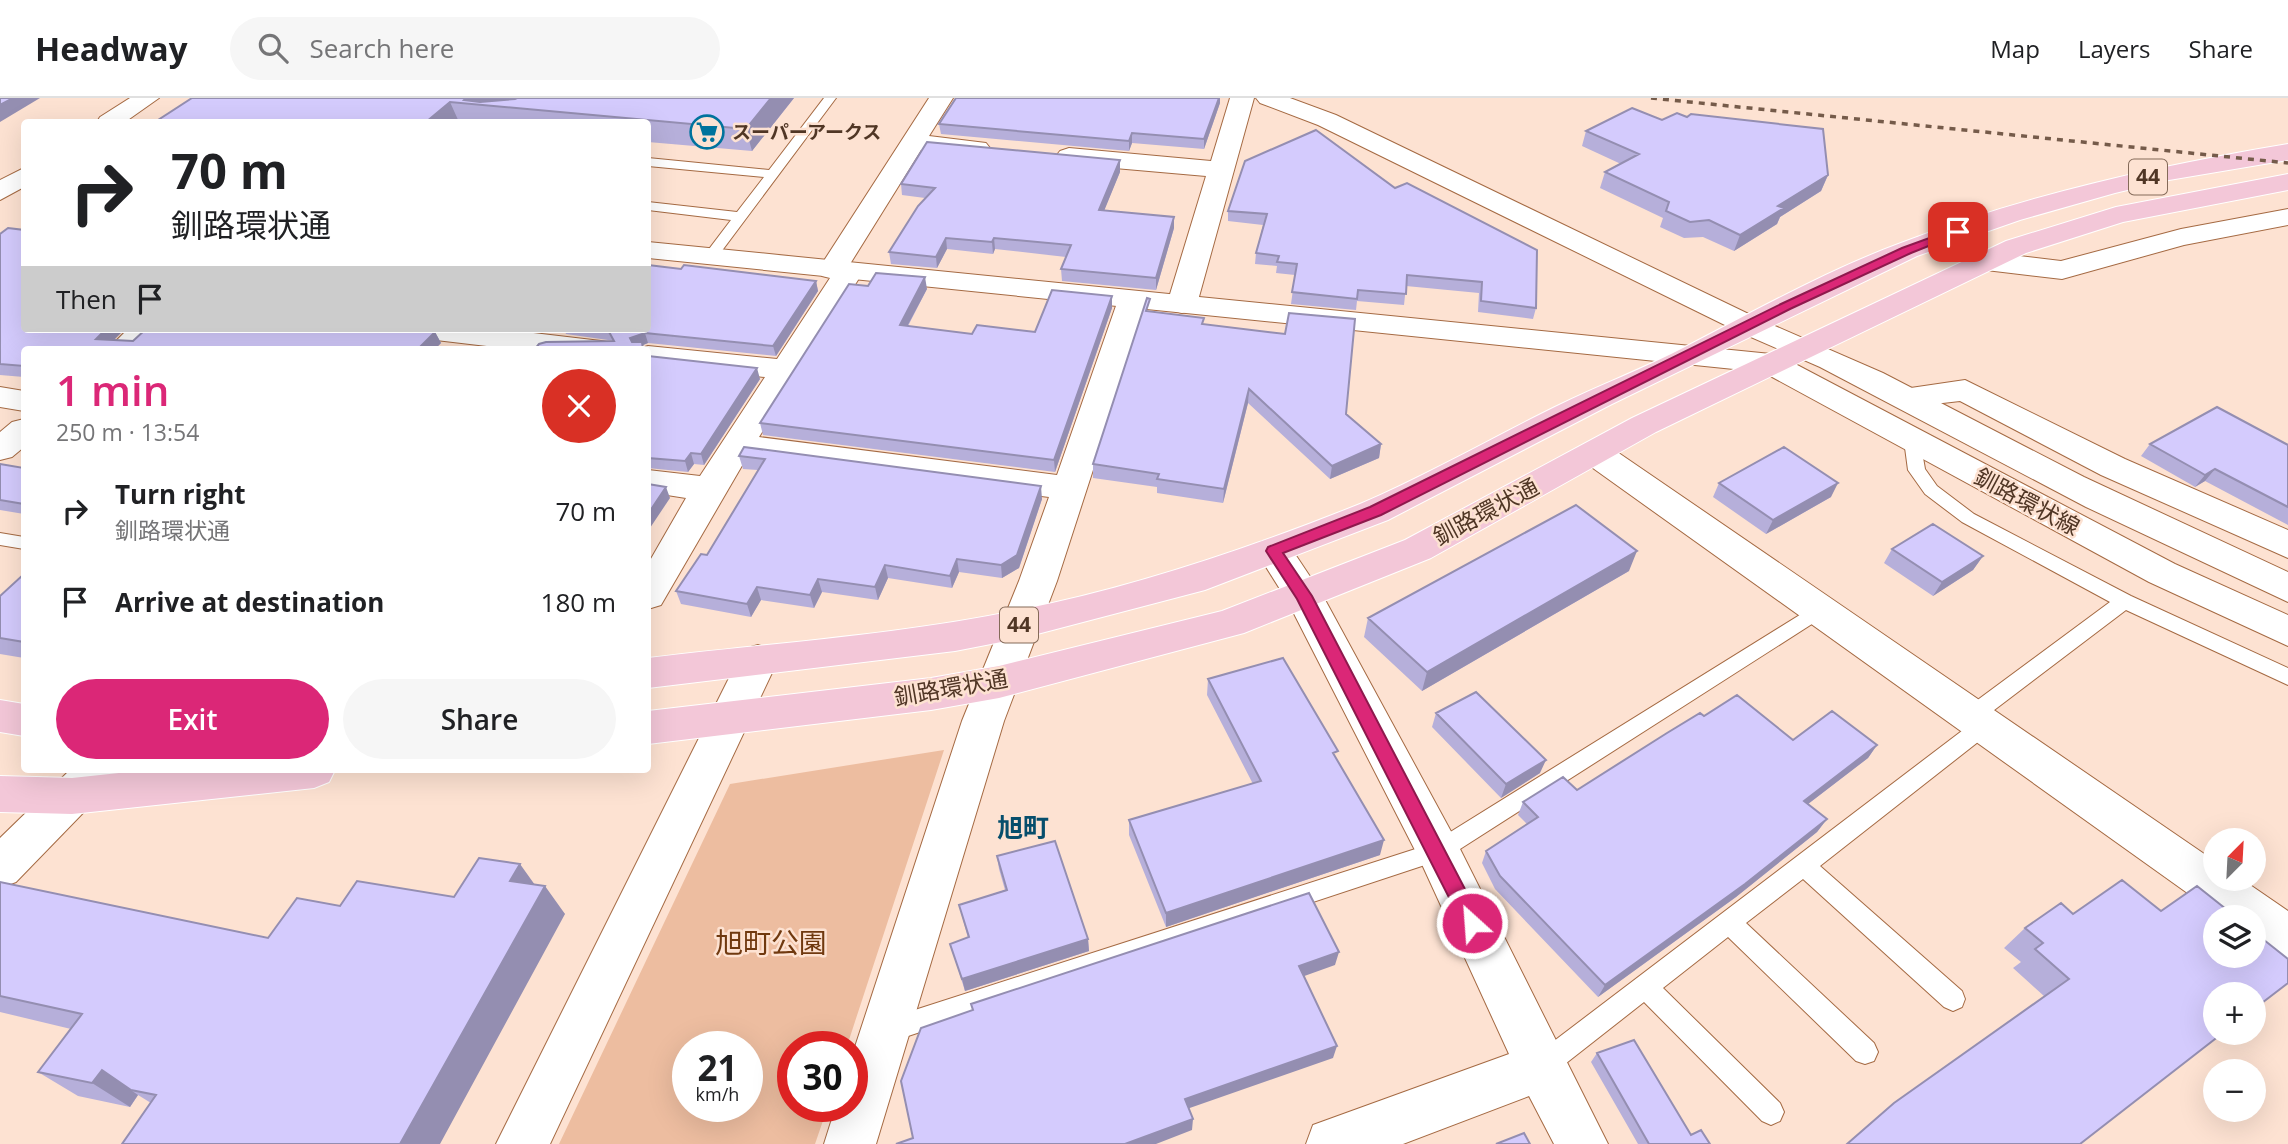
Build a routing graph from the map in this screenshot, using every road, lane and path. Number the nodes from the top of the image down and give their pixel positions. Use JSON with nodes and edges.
{"nodes":[{"id":1,"x":147,"y":98,"type":"edge"},
{"id":2,"x":830,"y":98,"type":"edge"},
{"id":3,"x":941,"y":98,"type":"edge"},
{"id":4,"x":1242,"y":98,"type":"edge"},
{"id":5,"x":1268,"y":98,"type":"edge"},
{"id":6,"x":113,"y":119,"type":"edge"},
{"id":7,"x":913,"y":142,"type":"junction"},
{"id":8,"x":1007,"y":150,"type":"edge"},
{"id":9,"x":2288,"y":152,"type":"edge"},
{"id":10,"x":1047,"y":154,"type":"edge"},
{"id":11,"x":651,"y":162,"type":"edge"},
{"id":12,"x":1220,"y":170,"type":"junction"},
{"id":13,"x":772,"y":174,"type":"junction"},
{"id":14,"x":2288,"y":182,"type":"edge"},
{"id":15,"x":651,"y":206,"type":"edge"},
{"id":16,"x":740,"y":217,"type":"junction"},
{"id":17,"x":2288,"y":217,"type":"edge"},
{"id":18,"x":651,"y":250,"type":"edge"},
{"id":19,"x":710,"y":257,"type":"junction"},
{"id":20,"x":1986,"y":261,"type":"junction"},
{"id":21,"x":840,"y":271,"type":"junction"},
{"id":22,"x":1133,"y":300,"type":"junction"},
{"id":23,"x":1182,"y":304,"type":"junction"},
{"id":24,"x":1748,"y":325,"type":"junction"},
{"id":25,"x":142,"y":333,"type":"edge"},
{"id":26,"x":450,"y":333,"type":"edge"},
{"id":27,"x":496,"y":339,"type":"edge"},
{"id":28,"x":127,"y":346,"type":"edge"},
{"id":29,"x":563,"y":346,"type":"edge"},
{"id":30,"x":1805,"y":346,"type":"junction"},
{"id":31,"x":1696,"y":354,"type":"junction"},
{"id":32,"x":651,"y":355,"type":"edge"},
{"id":33,"x":1771,"y":364,"type":"junction"},
{"id":34,"x":786,"y":370,"type":"junction"},
{"id":35,"x":0,"y":397,"type":"edge"},
{"id":36,"x":1908,"y":397,"type":"junction"},
{"id":37,"x":21,"y":400,"type":"edge"},
{"id":38,"x":21,"y":432,"type":"edge"},
{"id":39,"x":1912,"y":440,"type":"junction"},
{"id":40,"x":737,"y":445,"type":"junction"},
{"id":41,"x":0,"y":449,"type":"edge"},
{"id":42,"x":1595,"y":453,"type":"junction"},
{"id":43,"x":651,"y":481,"type":"edge"},
{"id":44,"x":1070,"y":488,"type":"junction"},
{"id":45,"x":709,"y":489,"type":"junction"},
{"id":46,"x":0,"y":539,"type":"edge"},
{"id":47,"x":21,"y":542,"type":"edge"},
{"id":48,"x":2288,"y":545,"type":"edge"},
{"id":49,"x":1274,"y":551,"type":"junction"},
{"id":50,"x":2288,"y":588,"type":"edge"},
{"id":51,"x":651,"y":590,"type":"edge"},
{"id":52,"x":1304,"y":596,"type":"junction"},
{"id":53,"x":2124,"y":600,"type":"junction"},
{"id":54,"x":1819,"y":610,"type":"junction"},
{"id":55,"x":1022,"y":624,"type":"junction"},
{"id":56,"x":2288,"y":631,"type":"edge"},
{"id":57,"x":758,"y":660,"type":"junction"},
{"id":58,"x":651,"y":673,"type":"edge"},
{"id":59,"x":2288,"y":677,"type":"edge"},
{"id":60,"x":999,"y":682,"type":"junction"},
{"id":61,"x":0,"y":716,"type":"edge"},
{"id":62,"x":732,"y":717,"type":"junction"},
{"id":63,"x":21,"y":720,"type":"edge"},
{"id":64,"x":1978,"y":721,"type":"junction"},
{"id":65,"x":651,"y":728,"type":"edge"},
{"id":66,"x":261,"y":773,"type":"edge"},
{"id":67,"x":85,"y":783,"type":"edge"},
{"id":68,"x":0,"y":794,"type":"edge"},
{"id":69,"x":1438,"y":850,"type":"junction"},
{"id":70,"x":1803,"y":865,"type":"junction"},
{"id":71,"x":0,"y":868,"type":"edge"},
{"id":72,"x":1730,"y":922,"type":"junction"},
{"id":73,"x":2288,"y":938,"type":"edge"},
{"id":74,"x":1645,"y":987,"type":"junction"},
{"id":75,"x":1953,"y":999,"type":"dead end"},
{"id":76,"x":885,"y":1031,"type":"junction"},
{"id":77,"x":1865,"y":1052,"type":"dead end"},
{"id":78,"x":1541,"y":1067,"type":"junction"},
{"id":79,"x":1771,"y":1112,"type":"dead end"},
{"id":80,"x":522,"y":1144,"type":"edge"},
{"id":81,"x":850,"y":1144,"type":"edge"},
{"id":82,"x":1332,"y":1144,"type":"edge"},
{"id":83,"x":1582,"y":1144,"type":"edge"}],
"edges":[{"from":1,"to":6,"type":"street"},
{"from":2,"to":13,"type":"lane"},
{"from":3,"to":7,"type":"street"},
{"from":4,"to":12,"type":"street"},
{"from":5,"to":24,"type":"street","name":"釧路環状線"},
{"from":7,"to":8,"type":"street"},
{"from":7,"to":21,"type":"street"},
{"from":9,"to":24,"type":"highway","number":"44"},
{"from":10,"to":12,"type":"street"},
{"from":11,"to":13,"type":"lane"},
{"from":12,"to":23,"type":"street"},
{"from":13,"to":16,"type":"lane"},
{"from":14,"to":20,"type":"highway","name":"釧路環状通","number":"44"},
{"from":15,"to":16,"type":"lane"},
{"from":16,"to":19,"type":"lane"},
{"from":17,"to":20,"type":"street"},
{"from":18,"to":19,"type":"street"},
{"from":19,"to":21,"type":"street"},
{"from":20,"to":30,"type":"highway","name":"釧路環状通","number":"44"},
{"from":21,"to":22,"type":"street"},
{"from":21,"to":34,"type":"street"},
{"from":22,"to":23,"type":"street"},
{"from":22,"to":44,"type":"street"},
{"from":23,"to":31,"type":"street"},
{"from":24,"to":30,"type":"street","name":"釧路環状線"},
{"from":24,"to":31,"type":"highway","number":"44"},
{"from":24,"to":33,"type":"street"},
{"from":25,"to":28,"type":"street"},
{"from":26,"to":27,"type":"street"},
{"from":27,"to":29,"type":"street"},
{"from":30,"to":33,"type":"highway","name":"釧路環状通","number":"44"},
{"from":30,"to":36,"type":"street","name":"釧路環状線"},
{"from":31,"to":33,"type":"street"},
{"from":31,"to":49,"type":"highway","number":"44"},
{"from":32,"to":34,"type":"street"},
{"from":33,"to":39,"type":"street","name":"釧路環状線"},
{"from":33,"to":42,"type":"highway","name":"釧路環状通","number":"44"},
{"from":34,"to":40,"type":"street"},
{"from":35,"to":37,"type":"street"},
{"from":36,"to":48,"type":"street"},
{"from":36,"to":50,"type":"street","name":"釧路環状線"},
{"from":38,"to":41,"type":"street"},
{"from":39,"to":53,"type":"lane"},
{"from":39,"to":56,"type":"street","name":"釧路環状線"},
{"from":40,"to":44,"type":"street"},
{"from":40,"to":45,"type":"street"},
{"from":42,"to":52,"type":"highway","name":"釧路環状通","number":"44"},
{"from":42,"to":54,"type":"street"},
{"from":43,"to":45,"type":"street"},
{"from":44,"to":55,"type":"street"},
{"from":45,"to":51,"type":"street"},
{"from":46,"to":47,"type":"lane"},
{"from":49,"to":52,"type":"street"},
{"from":49,"to":55,"type":"highway","number":"44"},
{"from":52,"to":60,"type":"highway","name":"釧路環状通","number":"44"},
{"from":52,"to":69,"type":"street"},
{"from":53,"to":59,"type":"lane"},
{"from":53,"to":64,"type":"lane"},
{"from":54,"to":64,"type":"street"},
{"from":54,"to":69,"type":"lane"},
{"from":55,"to":57,"type":"highway","number":"44"},
{"from":55,"to":60,"type":"street"},
{"from":57,"to":58,"type":"highway","number":"44"},
{"from":57,"to":62,"type":"street"},
{"from":60,"to":62,"type":"highway","name":"釧路環状通","number":"44"},
{"from":60,"to":76,"type":"street"},
{"from":61,"to":63,"type":"highway"},
{"from":62,"to":65,"type":"highway","name":"釧路環状通","number":"44"},
{"from":62,"to":80,"type":"street"},
{"from":64,"to":70,"type":"lane"},
{"from":64,"to":73,"type":"street"},
{"from":66,"to":67,"type":"highway"},
{"from":67,"to":68,"type":"highway"},
{"from":67,"to":71,"type":"street"},
{"from":69,"to":76,"type":"lane"},
{"from":69,"to":78,"type":"street"},
{"from":70,"to":72,"type":"lane"},
{"from":70,"to":75,"type":"lane"},
{"from":72,"to":74,"type":"lane"},
{"from":72,"to":77,"type":"lane"},
{"from":74,"to":78,"type":"lane"},
{"from":74,"to":79,"type":"lane"},
{"from":76,"to":81,"type":"street"},
{"from":78,"to":82,"type":"street"},
{"from":78,"to":83,"type":"street"}]}
